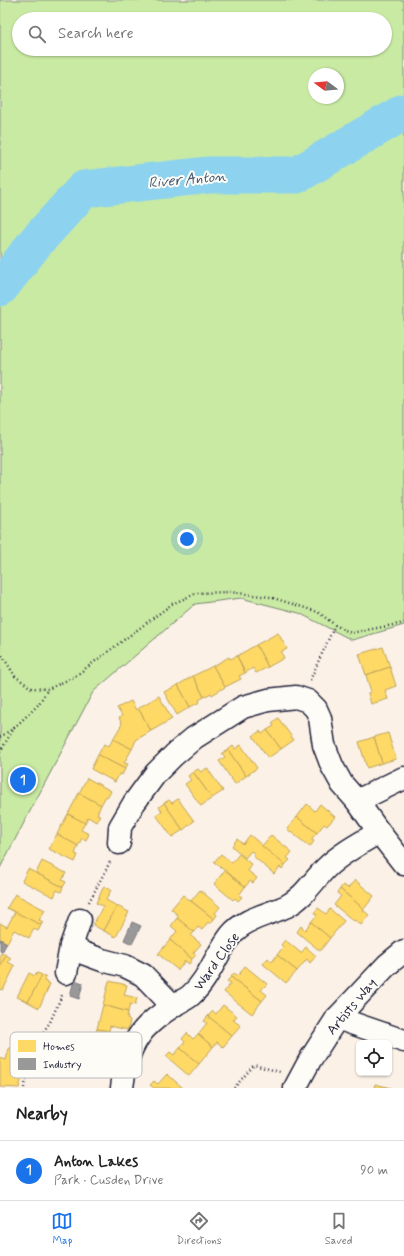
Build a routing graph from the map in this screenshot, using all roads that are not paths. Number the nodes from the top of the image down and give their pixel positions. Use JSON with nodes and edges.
{"nodes":[{"id":1,"x":404,"y":778,"type":"edge"},
{"id":2,"x":357,"y":801,"type":"junction"},
{"id":3,"x":379,"y":832,"type":"junction"},
{"id":4,"x":119,"y":843,"type":"road end"},
{"id":5,"x":404,"y":864,"type":"edge"},
{"id":6,"x":80,"y":920,"type":"road end"},
{"id":7,"x":71,"y":946,"type":"junction"},
{"id":8,"x":404,"y":951,"type":"edge"},
{"id":9,"x":66,"y":973,"type":"road end"},
{"id":10,"x":173,"y":1006,"type":"junction"},
{"id":11,"x":337,"y":1018,"type":"junction"},
{"id":12,"x":142,"y":1033,"type":"edge"},
{"id":13,"x":404,"y":1041,"type":"edge"},
{"id":14,"x":123,"y":1078,"type":"edge"},
{"id":15,"x":298,"y":1083,"type":"edge"},
{"id":16,"x":122,"y":1088,"type":"edge"}],
"edges":[{"from":1,"to":2,"type":"street"},
{"from":2,"to":3,"type":"street"},
{"from":2,"to":4,"type":"street"},
{"from":3,"to":5,"type":"street"},
{"from":3,"to":10,"type":"street","name":"Ward Close"},
{"from":6,"to":7,"type":"street"},
{"from":7,"to":9,"type":"street"},
{"from":7,"to":10,"type":"street"},
{"from":8,"to":11,"type":"street","name":"Artists Way"},
{"from":10,"to":12,"type":"street","name":"Ward Close"},
{"from":11,"to":13,"type":"street"},
{"from":11,"to":15,"type":"street","name":"Artists Way"},
{"from":14,"to":16,"type":"street","name":"Ward Close"}]}
